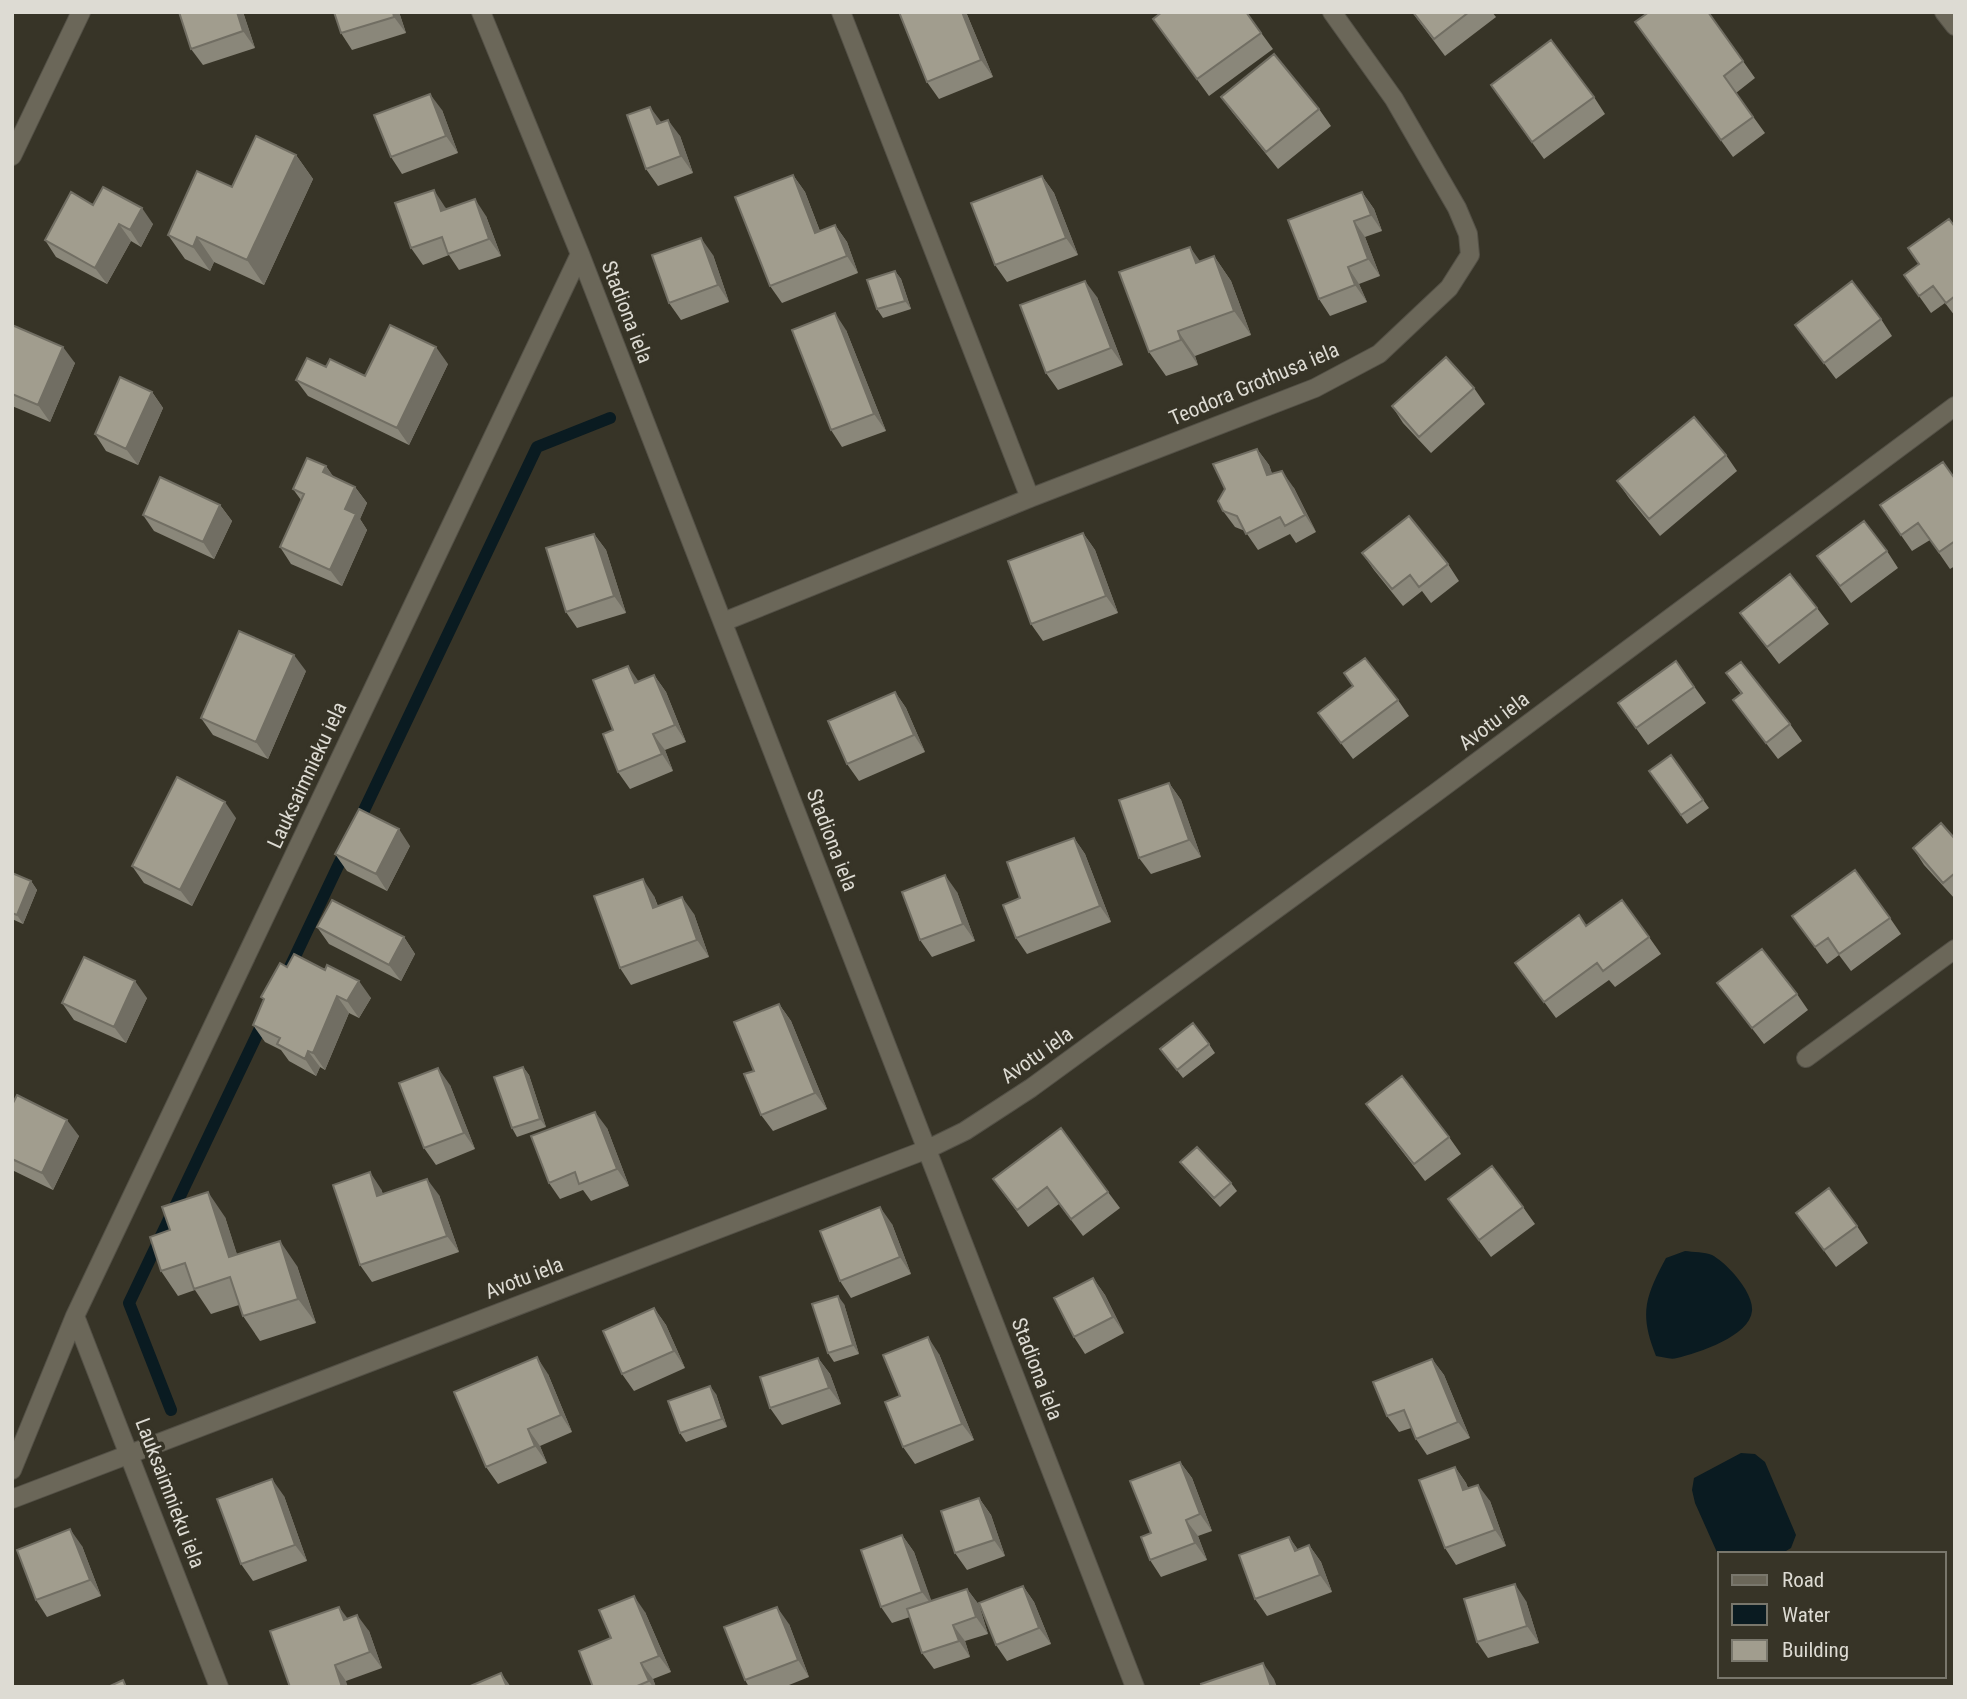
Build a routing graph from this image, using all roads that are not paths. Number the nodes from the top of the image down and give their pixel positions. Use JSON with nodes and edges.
{"nodes":[{"id":1,"x":81,"y":12,"type":"edge"},
{"id":2,"x":481,"y":12,"type":"edge"},
{"id":3,"x":841,"y":12,"type":"edge"},
{"id":4,"x":1332,"y":12,"type":"edge"},
{"id":5,"x":1944,"y":12,"type":"edge"},
{"id":6,"x":1955,"y":26,"type":"edge"},
{"id":7,"x":12,"y":156,"type":"edge"},
{"id":8,"x":580,"y":254,"type":"junction"},
{"id":9,"x":1955,"y":406,"type":"edge"},
{"id":10,"x":1030,"y":498,"type":"junction"},
{"id":11,"x":723,"y":622,"type":"junction"},
{"id":12,"x":1955,"y":949,"type":"edge"},
{"id":13,"x":1806,"y":1058,"type":"dead end"},
{"id":14,"x":928,"y":1149,"type":"junction"},
{"id":15,"x":75,"y":1316,"type":"junction"},
{"id":16,"x":131,"y":1454,"type":"junction"},
{"id":17,"x":12,"y":1470,"type":"edge"},
{"id":18,"x":12,"y":1499,"type":"edge"},
{"id":19,"x":219,"y":1687,"type":"edge"},
{"id":20,"x":1135,"y":1687,"type":"edge"}],
"edges":[{"from":1,"to":7,"type":"street"},
{"from":2,"to":8,"type":"street","name":"Stadiona iela"},
{"from":3,"to":10,"type":"street"},
{"from":4,"to":10,"type":"street","name":"Teodora Grothusa iela"},
{"from":5,"to":6,"type":"street"},
{"from":8,"to":11,"type":"street","name":"Stadiona iela"},
{"from":8,"to":15,"type":"street","name":"Lauksaimnieku iela"},
{"from":9,"to":14,"type":"street","name":"Avotu iela"},
{"from":10,"to":11,"type":"street","name":"Teodora Grothusa iela"},
{"from":11,"to":14,"type":"street","name":"Stadiona iela"},
{"from":12,"to":13,"type":"street"},
{"from":14,"to":16,"type":"street","name":"Avotu iela"},
{"from":14,"to":20,"type":"street","name":"Stadiona iela"},
{"from":15,"to":16,"type":"street","name":"Lauksaimnieku iela"},
{"from":15,"to":17,"type":"street","name":"Lauksaimnieku iela"},
{"from":16,"to":18,"type":"street","name":"Avotu iela"},
{"from":16,"to":19,"type":"street","name":"Lauksaimnieku iela"}]}
